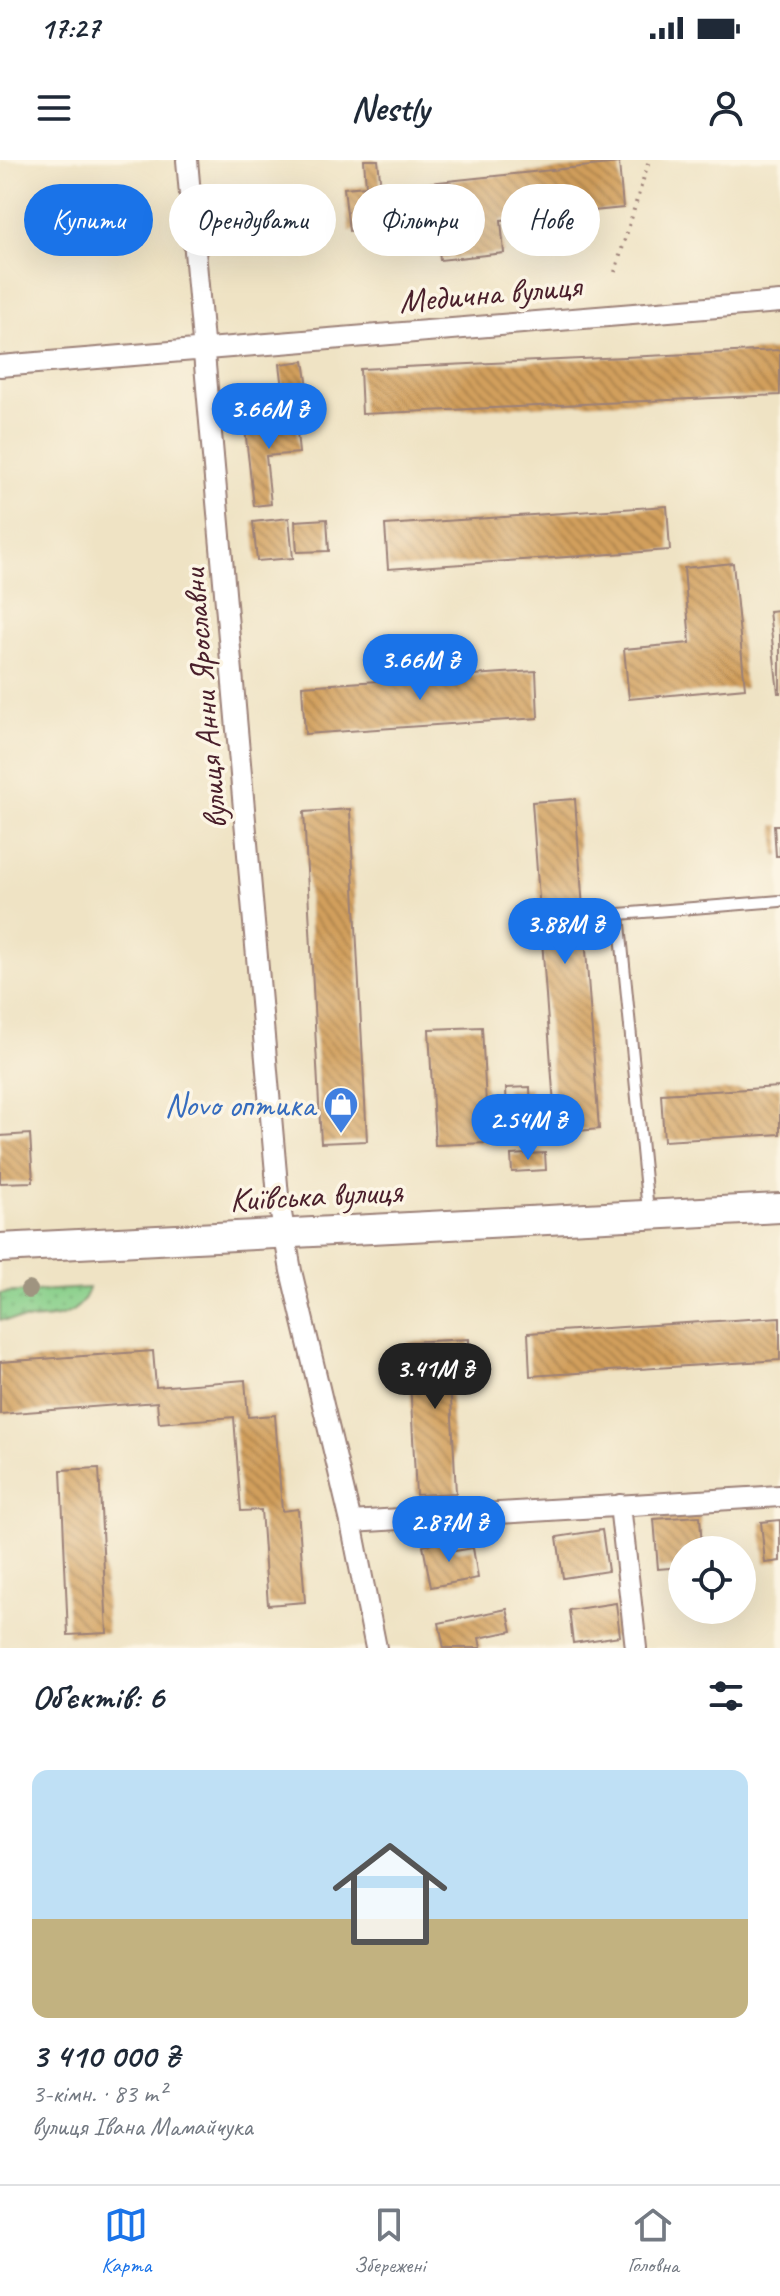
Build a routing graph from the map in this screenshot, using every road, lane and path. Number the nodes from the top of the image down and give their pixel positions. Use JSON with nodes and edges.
{"nodes":[{"id":1,"x":187,"y":160,"type":"edge"},
{"id":2,"x":649,"y":160,"type":"edge"},
{"id":3,"x":615,"y":272,"type":"dead end"},
{"id":4,"x":780,"y":302,"type":"edge"},
{"id":5,"x":206,"y":349,"type":"junction"},
{"id":6,"x":0,"y":366,"type":"edge"},
{"id":7,"x":780,"y":901,"type":"edge"},
{"id":8,"x":780,"y":1208,"type":"edge"},
{"id":9,"x":648,"y":1217,"type":"junction"},
{"id":10,"x":283,"y":1233,"type":"junction"},
{"id":11,"x":0,"y":1248,"type":"edge"},
{"id":12,"x":780,"y":1496,"type":"edge"},
{"id":13,"x":620,"y":1505,"type":"junction"},
{"id":14,"x":351,"y":1522,"type":"junction"},
{"id":15,"x":376,"y":1648,"type":"edge"},
{"id":16,"x":636,"y":1648,"type":"edge"}],
"edges":[{"from":1,"to":5,"type":"street","name":"вулиця Анни Ярославни"},
{"from":2,"to":3,"type":"path"},
{"from":4,"to":5,"type":"street","name":"Медична вулиця"},
{"from":5,"to":6,"type":"street","name":"Медична вулиця"},
{"from":5,"to":10,"type":"street","name":"вулиця Анни Ярославни"},
{"from":7,"to":9,"type":"lane"},
{"from":8,"to":9,"type":"main road","name":"Київська вулиця"},
{"from":9,"to":10,"type":"main road","name":"Київська вулиця"},
{"from":10,"to":11,"type":"main road","name":"Київська вулиця"},
{"from":10,"to":14,"type":"street","name":"вулиця Анни Ярославни"},
{"from":12,"to":13,"type":"street"},
{"from":13,"to":14,"type":"street"},
{"from":13,"to":16,"type":"street"},
{"from":14,"to":15,"type":"street","name":"вулиця Анни Ярославни"}]}
